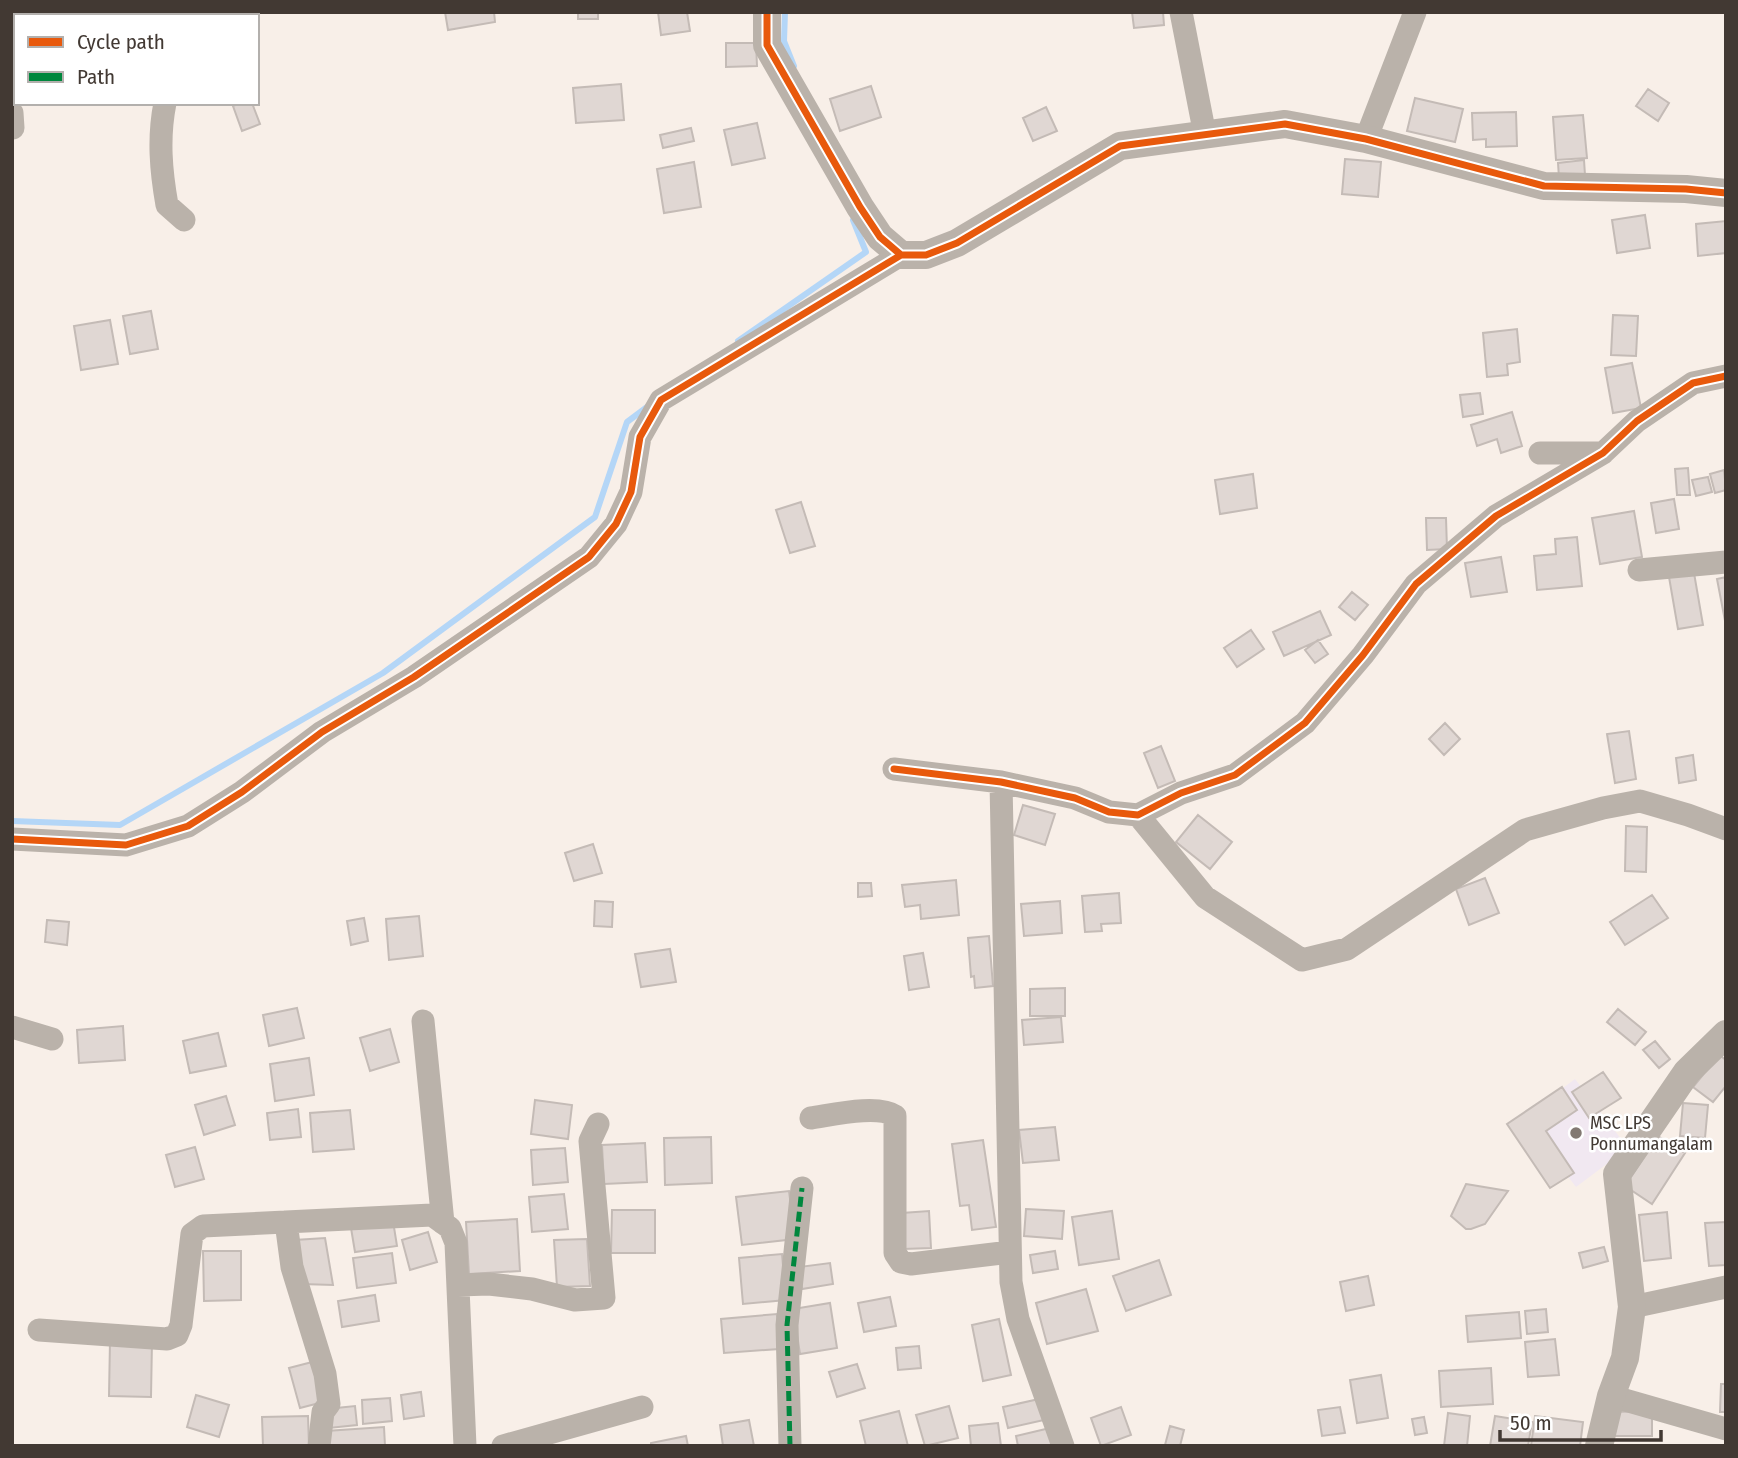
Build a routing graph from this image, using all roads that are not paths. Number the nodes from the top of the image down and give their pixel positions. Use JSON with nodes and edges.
{"nodes":[{"id":1,"x":766,"y":12,"type":"edge"},
{"id":2,"x":1181,"y":12,"type":"edge"},
{"id":3,"x":1415,"y":12,"type":"edge"},
{"id":4,"x":165,"y":105,"type":"edge"},
{"id":5,"x":1205,"y":135,"type":"junction"},
{"id":6,"x":1366,"y":139,"type":"junction"},
{"id":7,"x":1726,"y":194,"type":"edge"},
{"id":8,"x":184,"y":220,"type":"dead end"},
{"id":9,"x":901,"y":255,"type":"junction"},
{"id":10,"x":1726,"y":376,"type":"edge"},
{"id":11,"x":1540,"y":453,"type":"dead end"},
{"id":12,"x":1603,"y":453,"type":"junction"},
{"id":13,"x":1726,"y":562,"type":"edge"},
{"id":14,"x":1639,"y":570,"type":"dead end"},
{"id":15,"x":894,"y":769,"type":"dead end"},
{"id":16,"x":1001,"y":782,"type":"junction"},
{"id":17,"x":1138,"y":815,"type":"junction"},
{"id":18,"x":1726,"y":829,"type":"edge"},
{"id":19,"x":12,"y":839,"type":"edge"},
{"id":20,"x":423,"y":1021,"type":"dead end"},
{"id":21,"x":12,"y":1027,"type":"edge"},
{"id":22,"x":1726,"y":1034,"type":"edge"},
{"id":23,"x":52,"y":1039,"type":"dead end"},
{"id":24,"x":811,"y":1118,"type":"dead end"},
{"id":25,"x":598,"y":1124,"type":"dead end"},
{"id":26,"x":802,"y":1188,"type":"dead end"},
{"id":27,"x":286,"y":1222,"type":"junction"},
{"id":28,"x":443,"y":1223,"type":"junction"},
{"id":29,"x":1010,"y":1252,"type":"junction"},
{"id":30,"x":458,"y":1285,"type":"junction"},
{"id":31,"x":1726,"y":1287,"type":"edge"},
{"id":32,"x":1632,"y":1307,"type":"junction"},
{"id":33,"x":39,"y":1330,"type":"dead end"},
{"id":34,"x":1611,"y":1396,"type":"junction"},
{"id":35,"x":642,"y":1407,"type":"dead end"},
{"id":36,"x":1726,"y":1429,"type":"edge"},
{"id":37,"x":319,"y":1446,"type":"edge"},
{"id":38,"x":465,"y":1446,"type":"edge"},
{"id":39,"x":503,"y":1446,"type":"edge"},
{"id":40,"x":790,"y":1446,"type":"edge"},
{"id":41,"x":1063,"y":1446,"type":"edge"},
{"id":42,"x":1599,"y":1446,"type":"edge"}],
"edges":[{"from":1,"to":9,"type":"street"},
{"from":2,"to":5,"type":"street"},
{"from":3,"to":6,"type":"street"},
{"from":4,"to":8,"type":"street"},
{"from":5,"to":6,"type":"street"},
{"from":5,"to":9,"type":"street"},
{"from":6,"to":7,"type":"street"},
{"from":9,"to":19,"type":"street"},
{"from":10,"to":12,"type":"street"},
{"from":11,"to":12,"type":"street"},
{"from":12,"to":17,"type":"street"},
{"from":13,"to":14,"type":"street"},
{"from":15,"to":16,"type":"street"},
{"from":16,"to":17,"type":"street"},
{"from":16,"to":29,"type":"street"},
{"from":17,"to":18,"type":"street"},
{"from":20,"to":28,"type":"street"},
{"from":21,"to":23,"type":"street"},
{"from":22,"to":32,"type":"street"},
{"from":24,"to":29,"type":"street"},
{"from":25,"to":30,"type":"street"},
{"from":26,"to":40,"type":"street"},
{"from":27,"to":28,"type":"street"},
{"from":27,"to":33,"type":"street"},
{"from":27,"to":37,"type":"street"},
{"from":28,"to":30,"type":"street"},
{"from":29,"to":41,"type":"street"},
{"from":30,"to":38,"type":"street"},
{"from":31,"to":32,"type":"street"},
{"from":32,"to":34,"type":"street"},
{"from":34,"to":36,"type":"street"},
{"from":34,"to":42,"type":"street"},
{"from":35,"to":39,"type":"street"}]}
